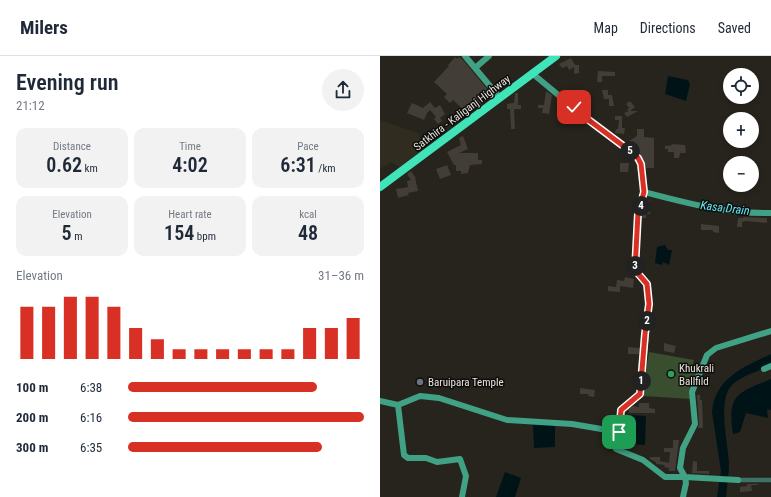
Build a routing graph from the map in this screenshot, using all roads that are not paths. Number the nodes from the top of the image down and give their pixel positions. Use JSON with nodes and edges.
{"nodes":[{"id":1,"x":465,"y":56,"type":"edge"},
{"id":2,"x":489,"y":56,"type":"edge"},
{"id":3,"x":556,"y":56,"type":"edge"},
{"id":4,"x":475,"y":68,"type":"junction"},
{"id":5,"x":532,"y":74,"type":"junction"},
{"id":6,"x":500,"y":98,"type":"junction"},
{"id":7,"x":380,"y":187,"type":"edge"},
{"id":8,"x":644,"y":192,"type":"junction"},
{"id":9,"x":771,"y":213,"type":"edge"},
{"id":10,"x":771,"y":331,"type":"edge"},
{"id":11,"x":771,"y":366,"type":"edge"},
{"id":12,"x":764,"y":369,"type":"dead end"},
{"id":13,"x":380,"y":401,"type":"edge"},
{"id":14,"x":398,"y":405,"type":"junction"},
{"id":15,"x":619,"y":432,"type":"junction"},
{"id":16,"x":685,"y":477,"type":"junction"},
{"id":17,"x":738,"y":480,"type":"joint"},
{"id":18,"x":771,"y":480,"type":"edge"},
{"id":19,"x":462,"y":497,"type":"edge"},
{"id":20,"x":683,"y":497,"type":"edge"}],
"edges":[{"from":1,"to":4,"type":"street"},
{"from":2,"to":4,"type":"street"},
{"from":3,"to":5,"type":"highway","name":"Satkhira - Kaliganj Highway"},
{"from":4,"to":6,"type":"street"},
{"from":5,"to":6,"type":"highway","name":"Satkhira - Kaliganj Highway"},
{"from":5,"to":8,"type":"street"},
{"from":6,"to":7,"type":"highway","name":"Satkhira - Kaliganj Highway"},
{"from":8,"to":9,"type":"street"},
{"from":8,"to":15,"type":"street"},
{"from":10,"to":16,"type":"street"},
{"from":11,"to":12,"type":"street"},
{"from":13,"to":14,"type":"street"},
{"from":14,"to":15,"type":"street"},
{"from":14,"to":19,"type":"street"},
{"from":15,"to":16,"type":"street"},
{"from":16,"to":17,"type":"street"},
{"from":16,"to":20,"type":"street"},
{"from":17,"to":18,"type":"street"}]}
